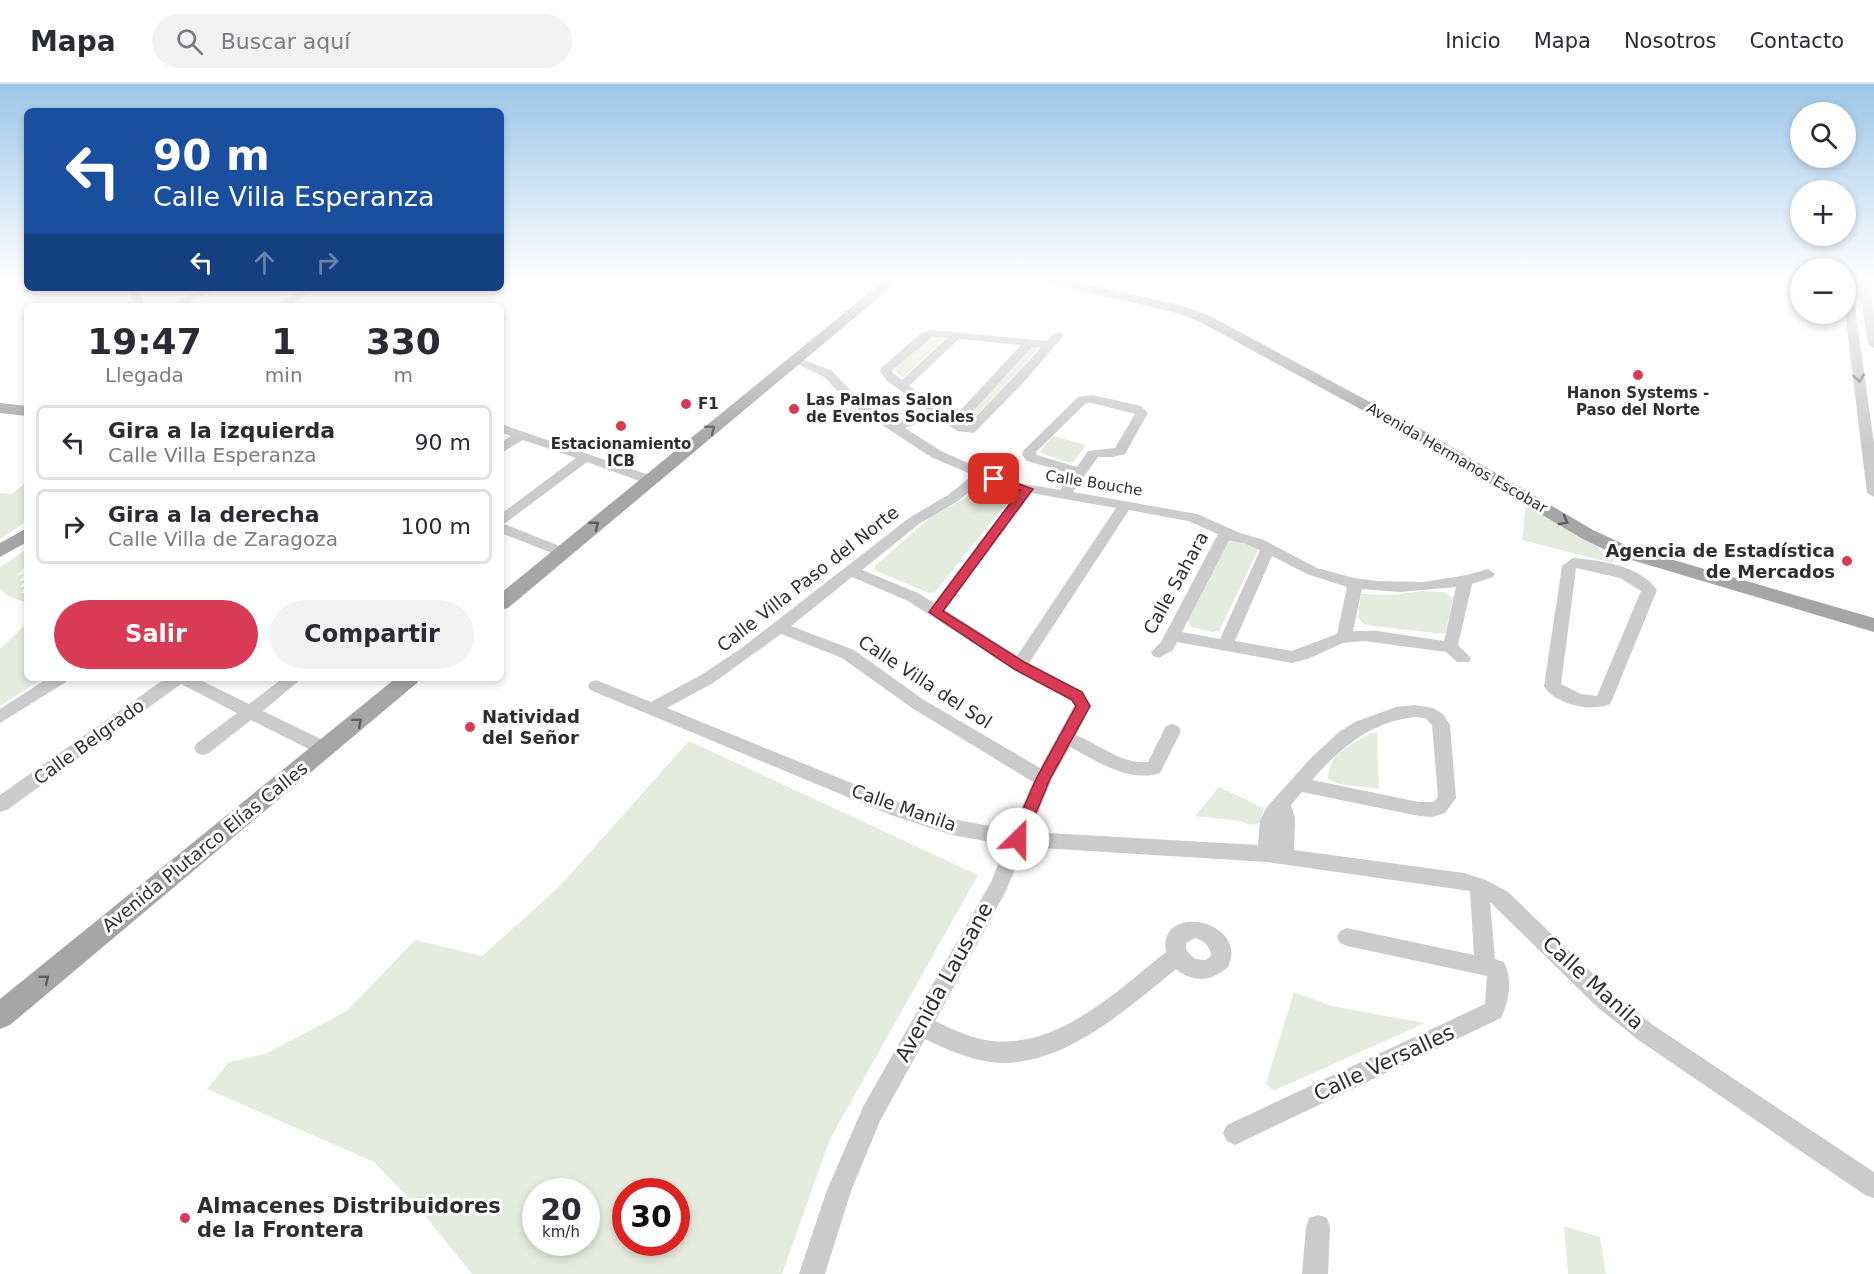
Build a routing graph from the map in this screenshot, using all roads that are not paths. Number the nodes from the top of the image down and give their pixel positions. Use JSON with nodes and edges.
{"nodes":[{"id":1,"x":827,"y":334,"type":"edge"},
{"id":2,"x":1234,"y":334,"type":"edge"},
{"id":3,"x":1244,"y":334,"type":"edge"},
{"id":4,"x":1252,"y":334,"type":"edge"},
{"id":5,"x":1853,"y":334,"type":"edge"},
{"id":6,"x":957,"y":335,"type":"junction"},
{"id":7,"x":1030,"y":342,"type":"junction"},
{"id":8,"x":1272,"y":344,"type":"junction"},
{"id":9,"x":795,"y":360,"type":"junction"},
{"id":10,"x":902,"y":386,"type":"junction"},
{"id":11,"x":0,"y":408,"type":"edge"},
{"id":12,"x":933,"y":408,"type":"junction"},
{"id":13,"x":24,"y":411,"type":"edge"},
{"id":14,"x":893,"y":424,"type":"junction"},
{"id":15,"x":954,"y":424,"type":"junction"},
{"id":16,"x":504,"y":429,"type":"edge"},
{"id":17,"x":521,"y":435,"type":"junction"},
{"id":18,"x":504,"y":447,"type":"edge"},
{"id":19,"x":586,"y":458,"type":"junction"},
{"id":20,"x":1078,"y":472,"type":"junction"},
{"id":21,"x":983,"y":474,"type":"junction"},
{"id":22,"x":650,"y":480,"type":"junction"},
{"id":23,"x":1027,"y":489,"type":"junction"},
{"id":24,"x":1065,"y":493,"type":"junction"},
{"id":25,"x":1874,"y":493,"type":"edge"},
{"id":26,"x":1126,"y":504,"type":"junction"},
{"id":27,"x":504,"y":519,"type":"edge"},
{"id":28,"x":504,"y":529,"type":"edge"},
{"id":29,"x":1228,"y":535,"type":"junction"},
{"id":30,"x":24,"y":536,"type":"edge"},
{"id":31,"x":1268,"y":548,"type":"junction"},
{"id":32,"x":0,"y":551,"type":"edge"},
{"id":33,"x":562,"y":552,"type":"junction"},
{"id":34,"x":852,"y":571,"type":"junction"},
{"id":35,"x":1488,"y":574,"type":"dead end"},
{"id":36,"x":1465,"y":582,"type":"junction"},
{"id":37,"x":1355,"y":585,"type":"junction"},
{"id":38,"x":1792,"y":595,"type":"junction"},
{"id":39,"x":504,"y":600,"type":"edge"},
{"id":40,"x":935,"y":612,"type":"junction"},
{"id":41,"x":1874,"y":612,"type":"edge"},
{"id":42,"x":1874,"y":625,"type":"edge"},
{"id":43,"x":780,"y":627,"type":"junction"},
{"id":44,"x":1173,"y":636,"type":"junction"},
{"id":45,"x":1344,"y":637,"type":"junction"},
{"id":46,"x":1226,"y":644,"type":"junction"},
{"id":47,"x":1449,"y":646,"type":"junction"},
{"id":48,"x":1159,"y":652,"type":"dead end"},
{"id":49,"x":1463,"y":658,"type":"dead end"},
{"id":50,"x":1019,"y":665,"type":"junction"},
{"id":51,"x":55,"y":681,"type":"edge"},
{"id":52,"x":176,"y":681,"type":"edge"},
{"id":53,"x":186,"y":681,"type":"edge"},
{"id":54,"x":290,"y":681,"type":"edge"},
{"id":55,"x":406,"y":681,"type":"edge"},
{"id":56,"x":1552,"y":684,"type":"joint"},
{"id":57,"x":596,"y":686,"type":"dead end"},
{"id":58,"x":653,"y":708,"type":"junction"},
{"id":59,"x":250,"y":711,"type":"junction"},
{"id":60,"x":0,"y":717,"type":"edge"},
{"id":61,"x":1172,"y":731,"type":"dead end"},
{"id":62,"x":1064,"y":743,"type":"junction"},
{"id":63,"x":203,"y":748,"type":"dead end"},
{"id":64,"x":325,"y":749,"type":"junction"},
{"id":65,"x":1043,"y":779,"type":"junction"},
{"id":66,"x":1298,"y":784,"type":"junction"},
{"id":67,"x":5,"y":795,"type":"edge"},
{"id":68,"x":1018,"y":839,"type":"junction"},
{"id":69,"x":1276,"y":855,"type":"junction"},
{"id":70,"x":1484,"y":888,"type":"junction"},
{"id":71,"x":1347,"y":937,"type":"dead end"},
{"id":72,"x":1177,"y":956,"type":"dead end"},
{"id":73,"x":1491,"y":967,"type":"junction"},
{"id":74,"x":3,"y":1010,"type":"edge"},
{"id":75,"x":920,"y":1025,"type":"junction"},
{"id":76,"x":1235,"y":1133,"type":"dead end"},
{"id":77,"x":1874,"y":1186,"type":"edge"},
{"id":78,"x":1318,"y":1227,"type":"dead end"},
{"id":79,"x":812,"y":1274,"type":"edge"},
{"id":80,"x":1315,"y":1274,"type":"edge"}],
"edges":[{"from":1,"to":9,"type":"main road"},
{"from":2,"to":38,"type":"main road","name":"Avenida Hermanos Escobar","one_way":true},
{"from":3,"to":8,"type":"main road"},
{"from":4,"to":8,"type":"main road","name":"Avenida Hermanos Escobar"},
{"from":5,"to":25,"type":"street","one_way":true},
{"from":6,"to":7,"type":"street"},
{"from":6,"to":10,"type":"street"},
{"from":6,"to":10,"type":"street"},
{"from":7,"to":15,"type":"street"},
{"from":7,"to":15,"type":"street"},
{"from":8,"to":38,"type":"main road","name":"Avenida Hermanos Escobar"},
{"from":9,"to":14,"type":"street","name":"Calle Bouche"},
{"from":22,"to":9,"type":"main road","one_way":true},
{"from":10,"to":12,"type":"street"},
{"from":11,"to":13,"type":"main road"},
{"from":12,"to":14,"type":"street"},
{"from":12,"to":15,"type":"street"},
{"from":14,"to":21,"type":"street","name":"Calle Bouche"},
{"from":16,"to":17,"type":"street"},
{"from":17,"to":18,"type":"street"},
{"from":17,"to":19,"type":"street"},
{"from":19,"to":22,"type":"street"},
{"from":19,"to":27,"type":"street"},
{"from":20,"to":20,"type":"street"},
{"from":20,"to":24,"type":"street"},
{"from":21,"to":23,"type":"street","name":"Calle Bouche"},
{"from":21,"to":34,"type":"street","name":"Calle Villa Paso del Norte"},
{"from":33,"to":22,"type":"main road","one_way":true},
{"from":23,"to":24,"type":"street","name":"Calle Bouche"},
{"from":23,"to":40,"type":"street"},
{"from":24,"to":26,"type":"street","name":"Calle Bouche"},
{"from":26,"to":29,"type":"street","name":"Calle Bouche"},
{"from":26,"to":50,"type":"street"},
{"from":28,"to":33,"type":"street"},
{"from":29,"to":31,"type":"street","name":"Calle Bouche"},
{"from":29,"to":44,"type":"street","name":"Calle Sahara"},
{"from":30,"to":32,"type":"main road"},
{"from":31,"to":37,"type":"street","name":"Calle Bouche"},
{"from":31,"to":46,"type":"street"},
{"from":33,"to":39,"type":"main road"},
{"from":34,"to":40,"type":"street"},
{"from":34,"to":43,"type":"street","name":"Calle Villa Paso del Norte"},
{"from":35,"to":36,"type":"street","name":"Calle Bouche"},
{"from":36,"to":37,"type":"street","name":"Calle Bouche"},
{"from":36,"to":47,"type":"street"},
{"from":37,"to":45,"type":"street"},
{"from":38,"to":41,"type":"main road","name":"Avenida Hermanos Escobar"},
{"from":38,"to":42,"type":"main road","name":"Avenida Hermanos Escobar"},
{"from":40,"to":50,"type":"street"},
{"from":43,"to":58,"type":"street","name":"Calle Villa Paso del Norte"},
{"from":43,"to":65,"type":"street","name":"Calle Villa del Sol"},
{"from":44,"to":46,"type":"street"},
{"from":44,"to":48,"type":"street","name":"Calle Sahara"},
{"from":45,"to":46,"type":"street"},
{"from":45,"to":47,"type":"street"},
{"from":47,"to":49,"type":"street"},
{"from":50,"to":62,"type":"street","name":"Avenida Lausane"},
{"from":51,"to":60,"type":"street"},
{"from":52,"to":67,"type":"street","name":"Calle Belgrado"},
{"from":53,"to":59,"type":"street"},
{"from":54,"to":59,"type":"street"},
{"from":64,"to":55,"type":"main road","name":"Avenida Plutarco Elías Calles","one_way":true},
{"from":56,"to":56,"type":"street"},
{"from":57,"to":58,"type":"street","name":"Calle Manila"},
{"from":58,"to":68,"type":"street","name":"Calle Manila"},
{"from":59,"to":63,"type":"street"},
{"from":59,"to":64,"type":"street"},
{"from":61,"to":62,"type":"street"},
{"from":62,"to":65,"type":"street","name":"Avenida Lausane"},
{"from":74,"to":64,"type":"main road","name":"Avenida Plutarco Elías Calles","one_way":true},
{"from":65,"to":68,"type":"street","name":"Avenida Lausane"},
{"from":66,"to":66,"type":"street"},
{"from":66,"to":69,"type":"street"},
{"from":68,"to":69,"type":"street","name":"Calle Manila"},
{"from":68,"to":75,"type":"street","name":"Avenida Lausane"},
{"from":69,"to":70,"type":"street","name":"Calle Manila"},
{"from":70,"to":73,"type":"street","name":"Calle Versalles"},
{"from":70,"to":77,"type":"street","name":"Calle Manila"},
{"from":71,"to":73,"type":"street"},
{"from":72,"to":75,"type":"street"},
{"from":73,"to":76,"type":"street","name":"Calle Versalles"},
{"from":75,"to":79,"type":"street","name":"Avenida Lausane"},
{"from":78,"to":80,"type":"street"}]}
